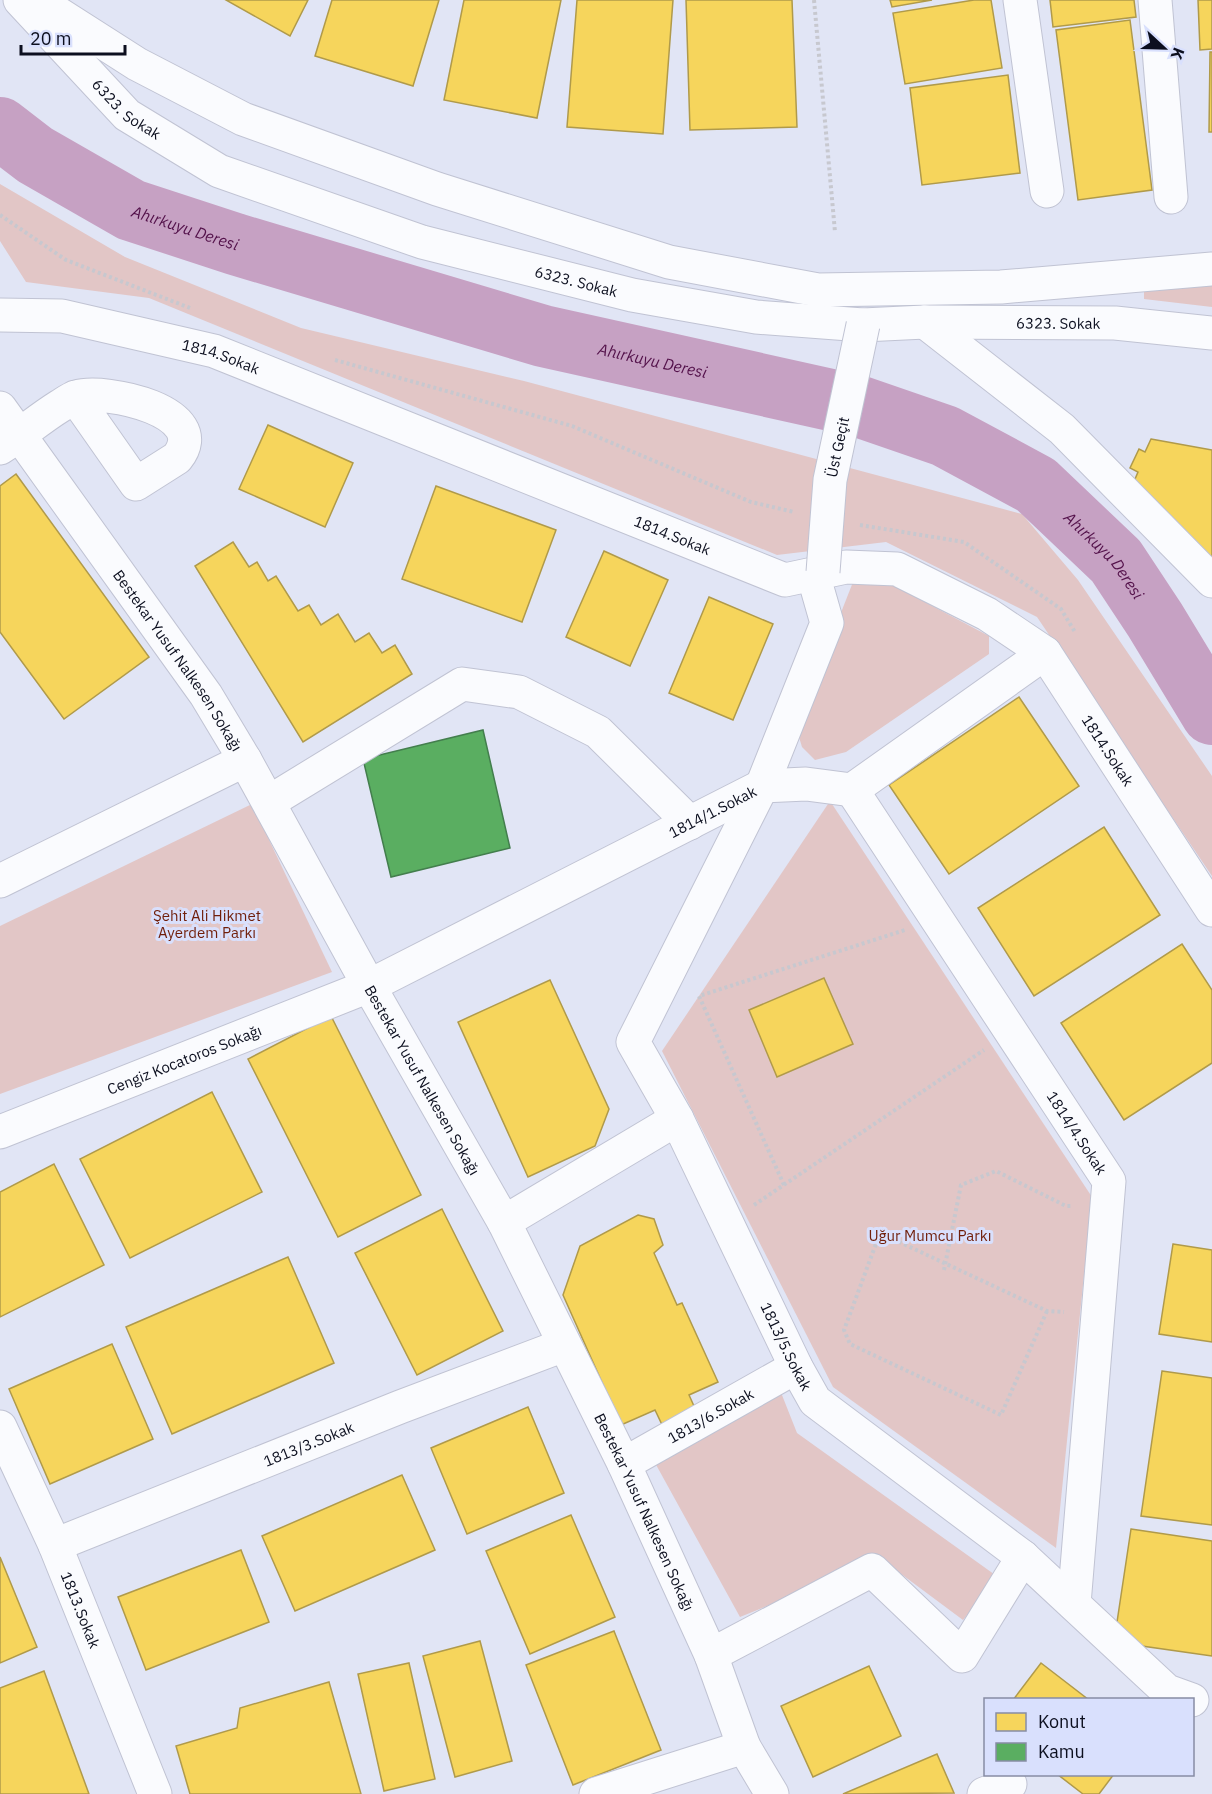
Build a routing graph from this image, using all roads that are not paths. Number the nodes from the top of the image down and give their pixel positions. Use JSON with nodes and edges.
{"nodes":[{"id":1,"x":20,"y":0,"type":"edge"},
{"id":2,"x":37,"y":0,"type":"edge"},
{"id":3,"x":1020,"y":0,"type":"edge"},
{"id":4,"x":1155,"y":0,"type":"edge"},
{"id":5,"x":1047,"y":191,"type":"dead end"},
{"id":6,"x":1171,"y":197,"type":"dead end"},
{"id":7,"x":1212,"y":268,"type":"edge"},
{"id":8,"x":0,"y":315,"type":"edge"},
{"id":9,"x":925,"y":322,"type":"junction"},
{"id":10,"x":863,"y":325,"type":"junction"},
{"id":11,"x":1212,"y":333,"type":"edge"},
{"id":12,"x":75,"y":397,"type":"dead end"},
{"id":13,"x":0,"y":408,"type":"edge"},
{"id":14,"x":10,"y":442,"type":"edge"},
{"id":15,"x":818,"y":573,"type":"junction"},
{"id":16,"x":1212,"y":581,"type":"edge"},
{"id":17,"x":1045,"y":653,"type":"junction"},
{"id":18,"x":245,"y":760,"type":"junction"},
{"id":19,"x":762,"y":786,"type":"junction"},
{"id":20,"x":852,"y":790,"type":"junction"},
{"id":21,"x":269,"y":802,"type":"junction"},
{"id":22,"x":690,"y":823,"type":"junction"},
{"id":23,"x":0,"y":881,"type":"edge"},
{"id":24,"x":1212,"y":910,"type":"edge"},
{"id":25,"x":369,"y":986,"type":"junction"},
{"id":26,"x":678,"y":1119,"type":"junction"},
{"id":27,"x":0,"y":1132,"type":"edge"},
{"id":28,"x":504,"y":1222,"type":"junction"},
{"id":29,"x":564,"y":1344,"type":"junction"},
{"id":30,"x":796,"y":1367,"type":"junction"},
{"id":31,"x":0,"y":1427,"type":"edge"},
{"id":32,"x":624,"y":1464,"type":"junction"},
{"id":33,"x":55,"y":1545,"type":"junction"},
{"id":34,"x":1023,"y":1557,"type":"junction"},
{"id":35,"x":1074,"y":1604,"type":"junction"},
{"id":36,"x":711,"y":1655,"type":"junction"},
{"id":37,"x":1186,"y":1698,"type":"edge"},
{"id":38,"x":1194,"y":1701,"type":"edge"},
{"id":39,"x":1212,"y":1706,"type":"edge"},
{"id":40,"x":744,"y":1747,"type":"junction"},
{"id":41,"x":154,"y":1794,"type":"edge"},
{"id":42,"x":596,"y":1794,"type":"edge"},
{"id":43,"x":772,"y":1794,"type":"edge"}],
"edges":[{"from":1,"to":10,"type":"street","name":"6323. Sokak"},
{"from":2,"to":7,"type":"street"},
{"from":3,"to":5,"type":"street"},
{"from":4,"to":6,"type":"street"},
{"from":8,"to":15,"type":"street","name":"1814.Sokak"},
{"from":9,"to":10,"type":"street","name":"6323. Sokak"},
{"from":9,"to":11,"type":"street","name":"6323. Sokak"},
{"from":9,"to":16,"type":"street"},
{"from":10,"to":15,"type":"street","name":"Üst Geçit","bridge":true},
{"from":12,"to":14,"type":"street"},
{"from":13,"to":14,"type":"street","name":"Bestekar Yusuf Nalkesen Sokağı"},
{"from":14,"to":18,"type":"street","name":"Bestekar Yusuf Nalkesen Sokağı"},
{"from":15,"to":17,"type":"street","name":"1814.Sokak"},
{"from":15,"to":19,"type":"street"},
{"from":17,"to":20,"type":"street"},
{"from":17,"to":24,"type":"street","name":"1814.Sokak"},
{"from":18,"to":21,"type":"street","name":"Bestekar Yusuf Nalkesen Sokağı"},
{"from":18,"to":23,"type":"street"},
{"from":19,"to":20,"type":"street","name":"1814/1.Sokak"},
{"from":19,"to":22,"type":"street","name":"1814/1.Sokak"},
{"from":19,"to":26,"type":"street","name":"1813/5.Sokak"},
{"from":20,"to":35,"type":"street","name":"1814/4.Sokak"},
{"from":21,"to":22,"type":"street"},
{"from":21,"to":25,"type":"street","name":"Bestekar Yusuf Nalkesen Sokağı"},
{"from":22,"to":25,"type":"street","name":"1814/1.Sokak"},
{"from":25,"to":27,"type":"street","name":"Cengiz Kocatoros Sokağı"},
{"from":25,"to":28,"type":"street","name":"Bestekar Yusuf Nalkesen Sokağı"},
{"from":26,"to":28,"type":"street"},
{"from":26,"to":30,"type":"street","name":"1813/5.Sokak"},
{"from":28,"to":29,"type":"street","name":"Bestekar Yusuf Nalkesen Sokağı"},
{"from":29,"to":32,"type":"street","name":"Bestekar Yusuf Nalkesen Sokağı"},
{"from":29,"to":33,"type":"street","name":"1813/3.Sokak"},
{"from":30,"to":32,"type":"street","name":"1813/6.Sokak"},
{"from":30,"to":34,"type":"street","name":"1813/5.Sokak"},
{"from":31,"to":33,"type":"street","name":"1813.Sokak"},
{"from":32,"to":36,"type":"street","name":"Bestekar Yusuf Nalkesen Sokağı"},
{"from":33,"to":41,"type":"street","name":"1813.Sokak"},
{"from":34,"to":35,"type":"street","name":"1813/5.Sokak"},
{"from":34,"to":36,"type":"street"},
{"from":35,"to":37,"type":"street","name":"1813/5.Sokak"},
{"from":36,"to":40,"type":"street","name":"Bestekar Yusuf Nalkesen Sokağı"},
{"from":38,"to":39,"type":"street","name":"1813/5.Sokak"},
{"from":40,"to":42,"type":"street"},
{"from":40,"to":43,"type":"street","name":"Bestekar Yusuf Nalkesen Sokağı"}]}
